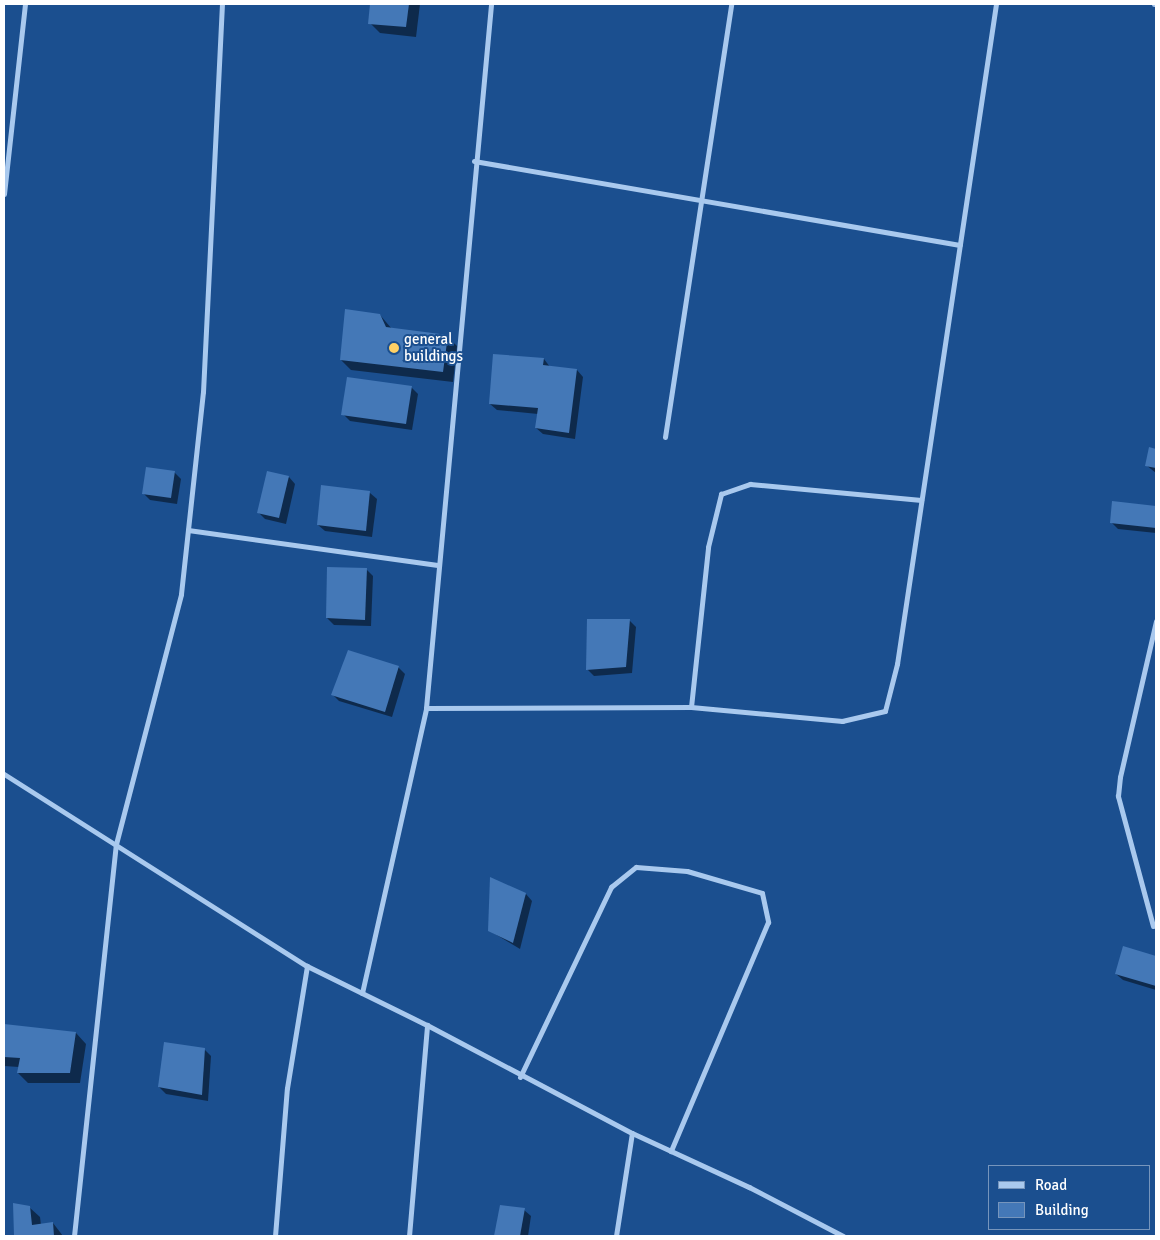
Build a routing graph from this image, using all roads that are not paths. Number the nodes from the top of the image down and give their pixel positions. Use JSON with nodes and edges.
{"nodes":[{"id":1,"x":25,"y":4,"type":"edge"},
{"id":2,"x":222,"y":4,"type":"edge"},
{"id":3,"x":491,"y":4,"type":"edge"},
{"id":4,"x":730,"y":4,"type":"edge"},
{"id":5,"x":996,"y":4,"type":"edge"},
{"id":6,"x":474,"y":161,"type":"junction"},
{"id":7,"x":4,"y":194,"type":"edge"},
{"id":8,"x":701,"y":198,"type":"junction"},
{"id":9,"x":960,"y":245,"type":"junction"},
{"id":10,"x":665,"y":438,"type":"dead end"},
{"id":11,"x":922,"y":500,"type":"junction"},
{"id":12,"x":188,"y":530,"type":"junction"},
{"id":13,"x":438,"y":565,"type":"junction"},
{"id":14,"x":1156,"y":621,"type":"edge"},
{"id":15,"x":426,"y":708,"type":"junction"},
{"id":16,"x":691,"y":708,"type":"junction"},
{"id":17,"x":4,"y":774,"type":"edge"},
{"id":18,"x":116,"y":844,"type":"junction"},
{"id":19,"x":1153,"y":926,"type":"dead end"},
{"id":20,"x":307,"y":966,"type":"junction"},
{"id":21,"x":362,"y":993,"type":"junction"},
{"id":22,"x":427,"y":1025,"type":"junction"},
{"id":23,"x":520,"y":1076,"type":"junction"},
{"id":24,"x":632,"y":1133,"type":"junction"},
{"id":25,"x":671,"y":1151,"type":"junction"},
{"id":26,"x":74,"y":1236,"type":"edge"},
{"id":27,"x":275,"y":1236,"type":"edge"},
{"id":28,"x":409,"y":1236,"type":"edge"},
{"id":29,"x":616,"y":1236,"type":"edge"},
{"id":30,"x":843,"y":1236,"type":"edge"}],
"edges":[{"from":1,"to":7,"type":"street"},
{"from":2,"to":12,"type":"street"},
{"from":3,"to":6,"type":"street"},
{"from":4,"to":8,"type":"street"},
{"from":5,"to":9,"type":"street"},
{"from":6,"to":8,"type":"street"},
{"from":6,"to":13,"type":"street"},
{"from":8,"to":9,"type":"street"},
{"from":8,"to":10,"type":"street"},
{"from":9,"to":11,"type":"street"},
{"from":11,"to":16,"type":"street"},
{"from":11,"to":16,"type":"street"},
{"from":12,"to":13,"type":"street"},
{"from":12,"to":18,"type":"street"},
{"from":13,"to":15,"type":"street"},
{"from":14,"to":19,"type":"street"},
{"from":15,"to":16,"type":"street"},
{"from":15,"to":21,"type":"street"},
{"from":17,"to":18,"type":"street"},
{"from":18,"to":20,"type":"street"},
{"from":18,"to":26,"type":"street"},
{"from":20,"to":21,"type":"street"},
{"from":20,"to":27,"type":"street"},
{"from":21,"to":22,"type":"street"},
{"from":22,"to":23,"type":"street"},
{"from":22,"to":28,"type":"street"},
{"from":23,"to":24,"type":"street"},
{"from":23,"to":25,"type":"street"},
{"from":24,"to":25,"type":"street"},
{"from":24,"to":29,"type":"street"},
{"from":25,"to":30,"type":"street"}]}
